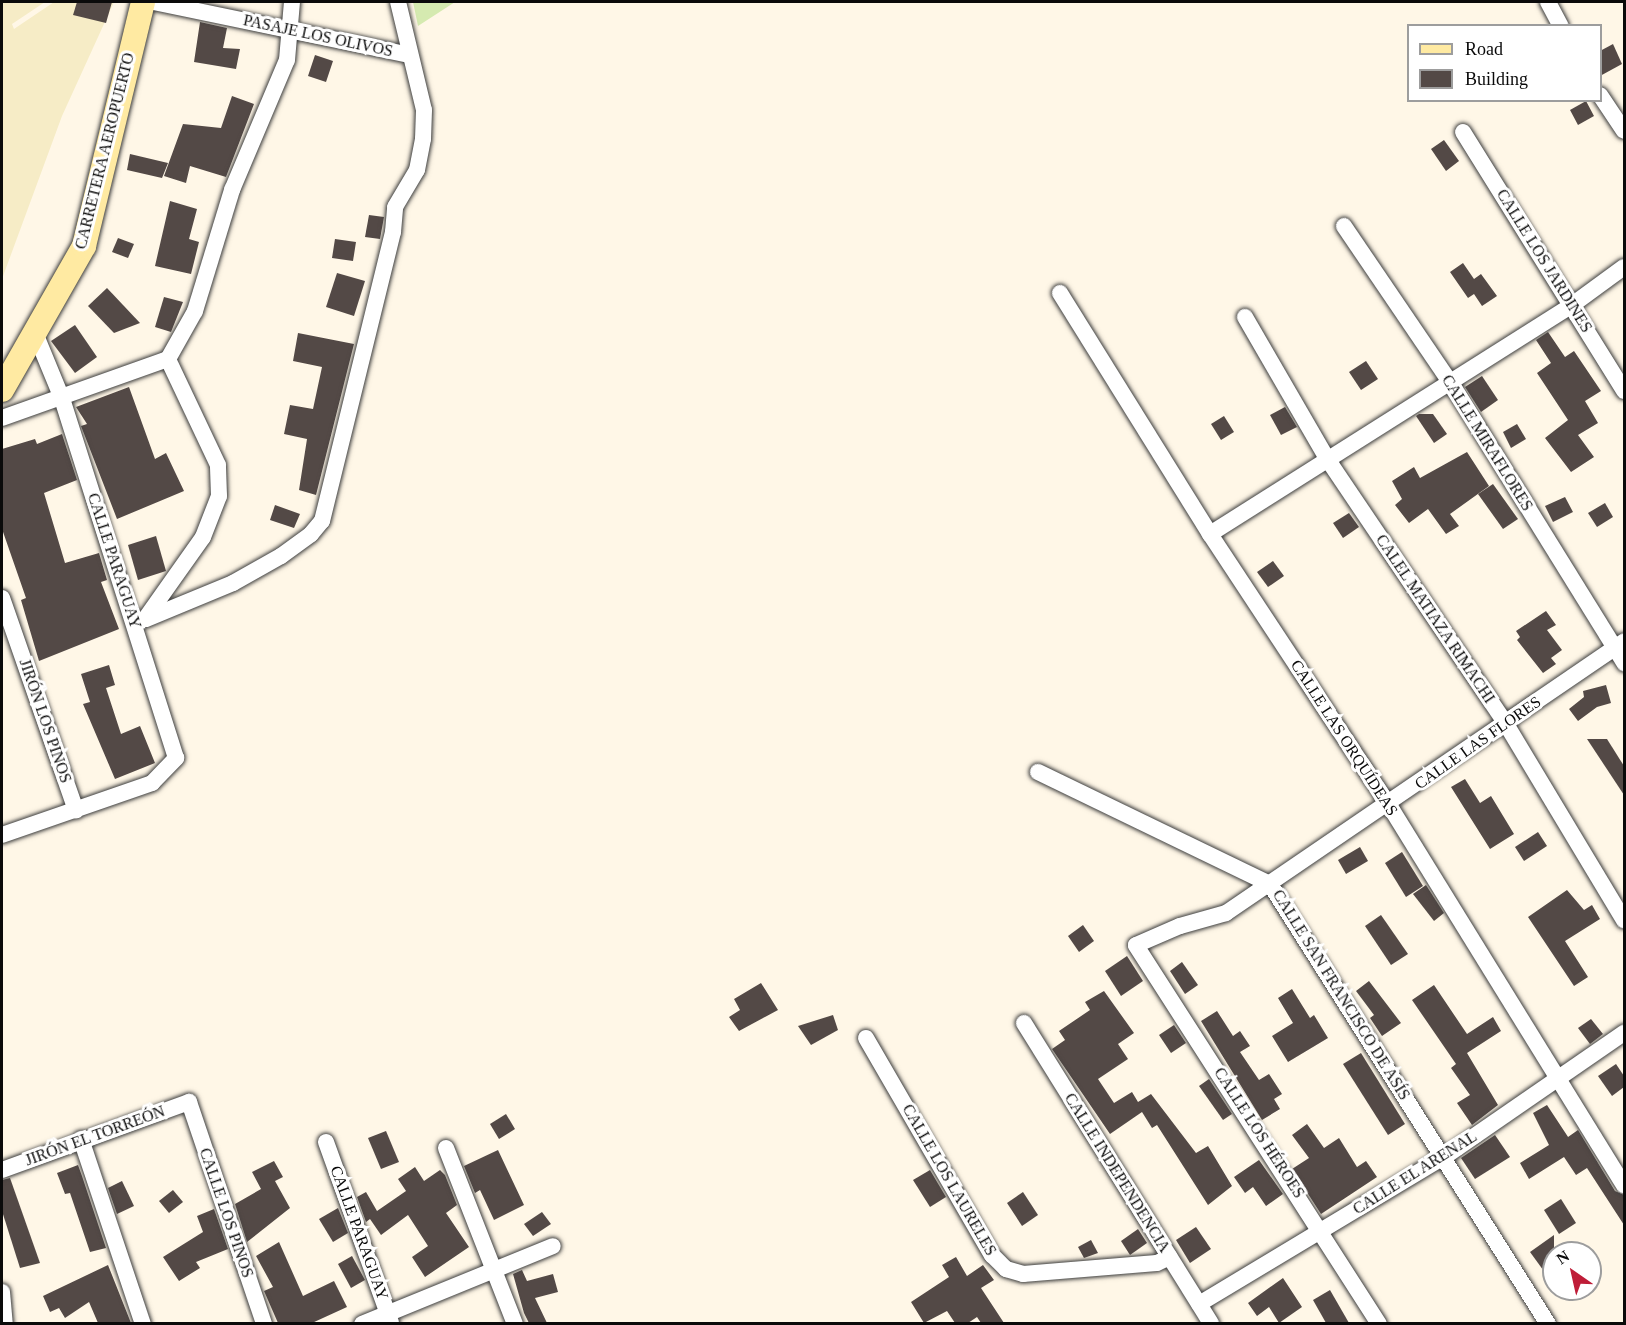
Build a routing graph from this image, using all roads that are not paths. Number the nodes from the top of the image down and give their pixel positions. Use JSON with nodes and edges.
{"nodes":[{"id":1,"x":143,"y":2,"type":"edge"},
{"id":2,"x":154,"y":2,"type":"edge"},
{"id":3,"x":292,"y":2,"type":"edge"},
{"id":4,"x":398,"y":2,"type":"edge"},
{"id":5,"x":1548,"y":2,"type":"edge"},
{"id":6,"x":1560,"y":24,"type":"edge"},
{"id":7,"x":291,"y":30,"type":"junction"},
{"id":8,"x":410,"y":56,"type":"junction"},
{"id":9,"x":1602,"y":98,"type":"edge"},
{"id":10,"x":1624,"y":131,"type":"edge"},
{"id":11,"x":1462,"y":132,"type":"dead end"},
{"id":12,"x":1344,"y":226,"type":"dead end"},
{"id":13,"x":1624,"y":267,"type":"edge"},
{"id":14,"x":1060,"y":293,"type":"dead end"},
{"id":15,"x":1572,"y":305,"type":"junction"},
{"id":16,"x":1245,"y":317,"type":"dead end"},
{"id":17,"x":35,"y":333,"type":"junction"},
{"id":18,"x":168,"y":359,"type":"junction"},
{"id":19,"x":1450,"y":382,"type":"junction"},
{"id":20,"x":2,"y":390,"type":"edge"},
{"id":21,"x":1624,"y":391,"type":"edge"},
{"id":22,"x":62,"y":396,"type":"junction"},
{"id":23,"x":2,"y":418,"type":"edge"},
{"id":24,"x":1328,"y":460,"type":"junction"},
{"id":25,"x":1210,"y":534,"type":"junction"},
{"id":26,"x":2,"y":598,"type":"edge"},
{"id":27,"x":140,"y":622,"type":"junction"},
{"id":28,"x":1619,"y":644,"type":"edge"},
{"id":29,"x":1624,"y":663,"type":"edge"},
{"id":30,"x":1506,"y":724,"type":"junction"},
{"id":31,"x":1038,"y":771,"type":"dead end"},
{"id":32,"x":1389,"y":805,"type":"junction"},
{"id":33,"x":76,"y":810,"type":"junction"},
{"id":34,"x":2,"y":835,"type":"edge"},
{"id":35,"x":1270,"y":884,"type":"junction"},
{"id":36,"x":1624,"y":920,"type":"edge"},
{"id":37,"x":1136,"y":945,"type":"joint"},
{"id":38,"x":1024,"y":1023,"type":"dead end"},
{"id":39,"x":1624,"y":1032,"type":"edge"},
{"id":40,"x":867,"y":1038,"type":"dead end"},
{"id":41,"x":1555,"y":1078,"type":"junction"},
{"id":42,"x":189,"y":1102,"type":"joint"},
{"id":43,"x":81,"y":1139,"type":"junction"},
{"id":44,"x":327,"y":1142,"type":"dead end"},
{"id":45,"x":446,"y":1148,"type":"dead end"},
{"id":46,"x":1444,"y":1157,"type":"junction"},
{"id":47,"x":2,"y":1170,"type":"edge"},
{"id":48,"x":1624,"y":1185,"type":"edge"},
{"id":49,"x":1322,"y":1230,"type":"junction"},
{"id":50,"x":553,"y":1246,"type":"dead end"},
{"id":51,"x":1170,"y":1257,"type":"junction"},
{"id":52,"x":494,"y":1269,"type":"junction"},
{"id":53,"x":2,"y":1292,"type":"edge"},
{"id":54,"x":1199,"y":1304,"type":"junction"},
{"id":55,"x":389,"y":1318,"type":"edge"},
{"id":56,"x":5,"y":1323,"type":"edge"},
{"id":57,"x":143,"y":1323,"type":"edge"},
{"id":58,"x":264,"y":1323,"type":"edge"},
{"id":59,"x":362,"y":1323,"type":"edge"},
{"id":60,"x":515,"y":1323,"type":"edge"},
{"id":61,"x":1211,"y":1323,"type":"edge"},
{"id":62,"x":1379,"y":1323,"type":"edge"},
{"id":63,"x":1548,"y":1323,"type":"edge"}],
"edges":[{"from":1,"to":17,"type":"main road","name":"CARRETERA AEROPUERTO"},
{"from":2,"to":7,"type":"street","name":"PASAJE LOS OLIVOS"},
{"from":3,"to":7,"type":"street"},
{"from":4,"to":8,"type":"street"},
{"from":5,"to":6,"type":"street"},
{"from":7,"to":8,"type":"street","name":"PASAJE LOS OLIVOS"},
{"from":7,"to":18,"type":"street"},
{"from":8,"to":27,"type":"street"},
{"from":9,"to":10,"type":"street"},
{"from":11,"to":15,"type":"street","name":"CALLE LOS JARDINES"},
{"from":12,"to":19,"type":"street","name":"CALLE MIRAFLORES"},
{"from":13,"to":15,"type":"street"},
{"from":14,"to":25,"type":"street","name":"CALLE LAS ORQUÍDEAS"},
{"from":15,"to":19,"type":"street"},
{"from":15,"to":21,"type":"street","name":"CALLE LOS JARDINES"},
{"from":16,"to":24,"type":"street","name":"CALEL MATIAZA RIMACHI"},
{"from":17,"to":20,"type":"main road","name":"CARRETERA AEROPUERTO"},
{"from":17,"to":22,"type":"street","name":"CALLE PARAGUAY"},
{"from":18,"to":22,"type":"street"},
{"from":18,"to":27,"type":"street"},
{"from":19,"to":24,"type":"street"},
{"from":19,"to":28,"type":"street","name":"CALLE MIRAFLORES"},
{"from":22,"to":23,"type":"street"},
{"from":22,"to":27,"type":"street","name":"CALLE PARAGUAY"},
{"from":24,"to":25,"type":"street"},
{"from":24,"to":30,"type":"street","name":"CALEL MATIAZA RIMACHI"},
{"from":25,"to":32,"type":"street","name":"CALLE LAS ORQUÍDEAS"},
{"from":26,"to":33,"type":"street","name":"JIRÓN LOS PINOS"},
{"from":27,"to":33,"type":"street","name":"CALLE PARAGUAY"},
{"from":28,"to":29,"type":"street","name":"CALLE MIRAFLORES"},
{"from":28,"to":30,"type":"street","name":"CALLE LAS FLORES"},
{"from":30,"to":32,"type":"street","name":"CALLE LAS FLORES"},
{"from":30,"to":36,"type":"street","name":"CALEL MATIAZA RIMACHI"},
{"from":31,"to":35,"type":"street","name":"CALLE SAN FRANCISCO DE ASÍS"},
{"from":32,"to":35,"type":"street","name":"CALLE LAS FLORES"},
{"from":32,"to":41,"type":"street","name":"CALLE LAS ORQUÍDEAS"},
{"from":33,"to":34,"type":"street"},
{"from":35,"to":37,"type":"street","name":"CALLE LAS FLORES"},
{"from":35,"to":46,"type":"street","name":"CALLE SAN FRANCISCO DE ASÍS"},
{"from":37,"to":49,"type":"street","name":"CALLE LOS HÉROES"},
{"from":38,"to":51,"type":"street","name":"CALLE INDEPENDENCIA"},
{"from":39,"to":41,"type":"street","name":"CALLE EL ARENAL"},
{"from":40,"to":51,"type":"street","name":"CALLE LOS LAURELES"},
{"from":41,"to":46,"type":"street","name":"CALLE EL ARENAL"},
{"from":41,"to":48,"type":"street","name":"CALLE LAS ORQUÍDEAS"},
{"from":42,"to":43,"type":"street","name":"JIRÓN EL TORREÓN"},
{"from":42,"to":58,"type":"street","name":"CALLE LOS PINOS"},
{"from":43,"to":47,"type":"street","name":"JIRÓN EL TORREÓN"},
{"from":43,"to":57,"type":"street"},
{"from":44,"to":55,"type":"street","name":"CALLE PARAGUAY"},
{"from":45,"to":52,"type":"street"},
{"from":46,"to":49,"type":"street","name":"CALLE EL ARENAL"},
{"from":46,"to":63,"type":"street","name":"CALLE SAN FRANCISCO DE ASÍS"},
{"from":49,"to":54,"type":"street","name":"CALLE EL ARENAL"},
{"from":49,"to":62,"type":"street","name":"CALLE LOS HÉROES"},
{"from":50,"to":52,"type":"street"},
{"from":51,"to":54,"type":"street","name":"CALLE INDEPENDENCIA"},
{"from":52,"to":55,"type":"street"},
{"from":52,"to":60,"type":"street"},
{"from":53,"to":56,"type":"street"},
{"from":54,"to":61,"type":"street","name":"CALLE INDEPENDENCIA"},
{"from":55,"to":59,"type":"street"}]}
